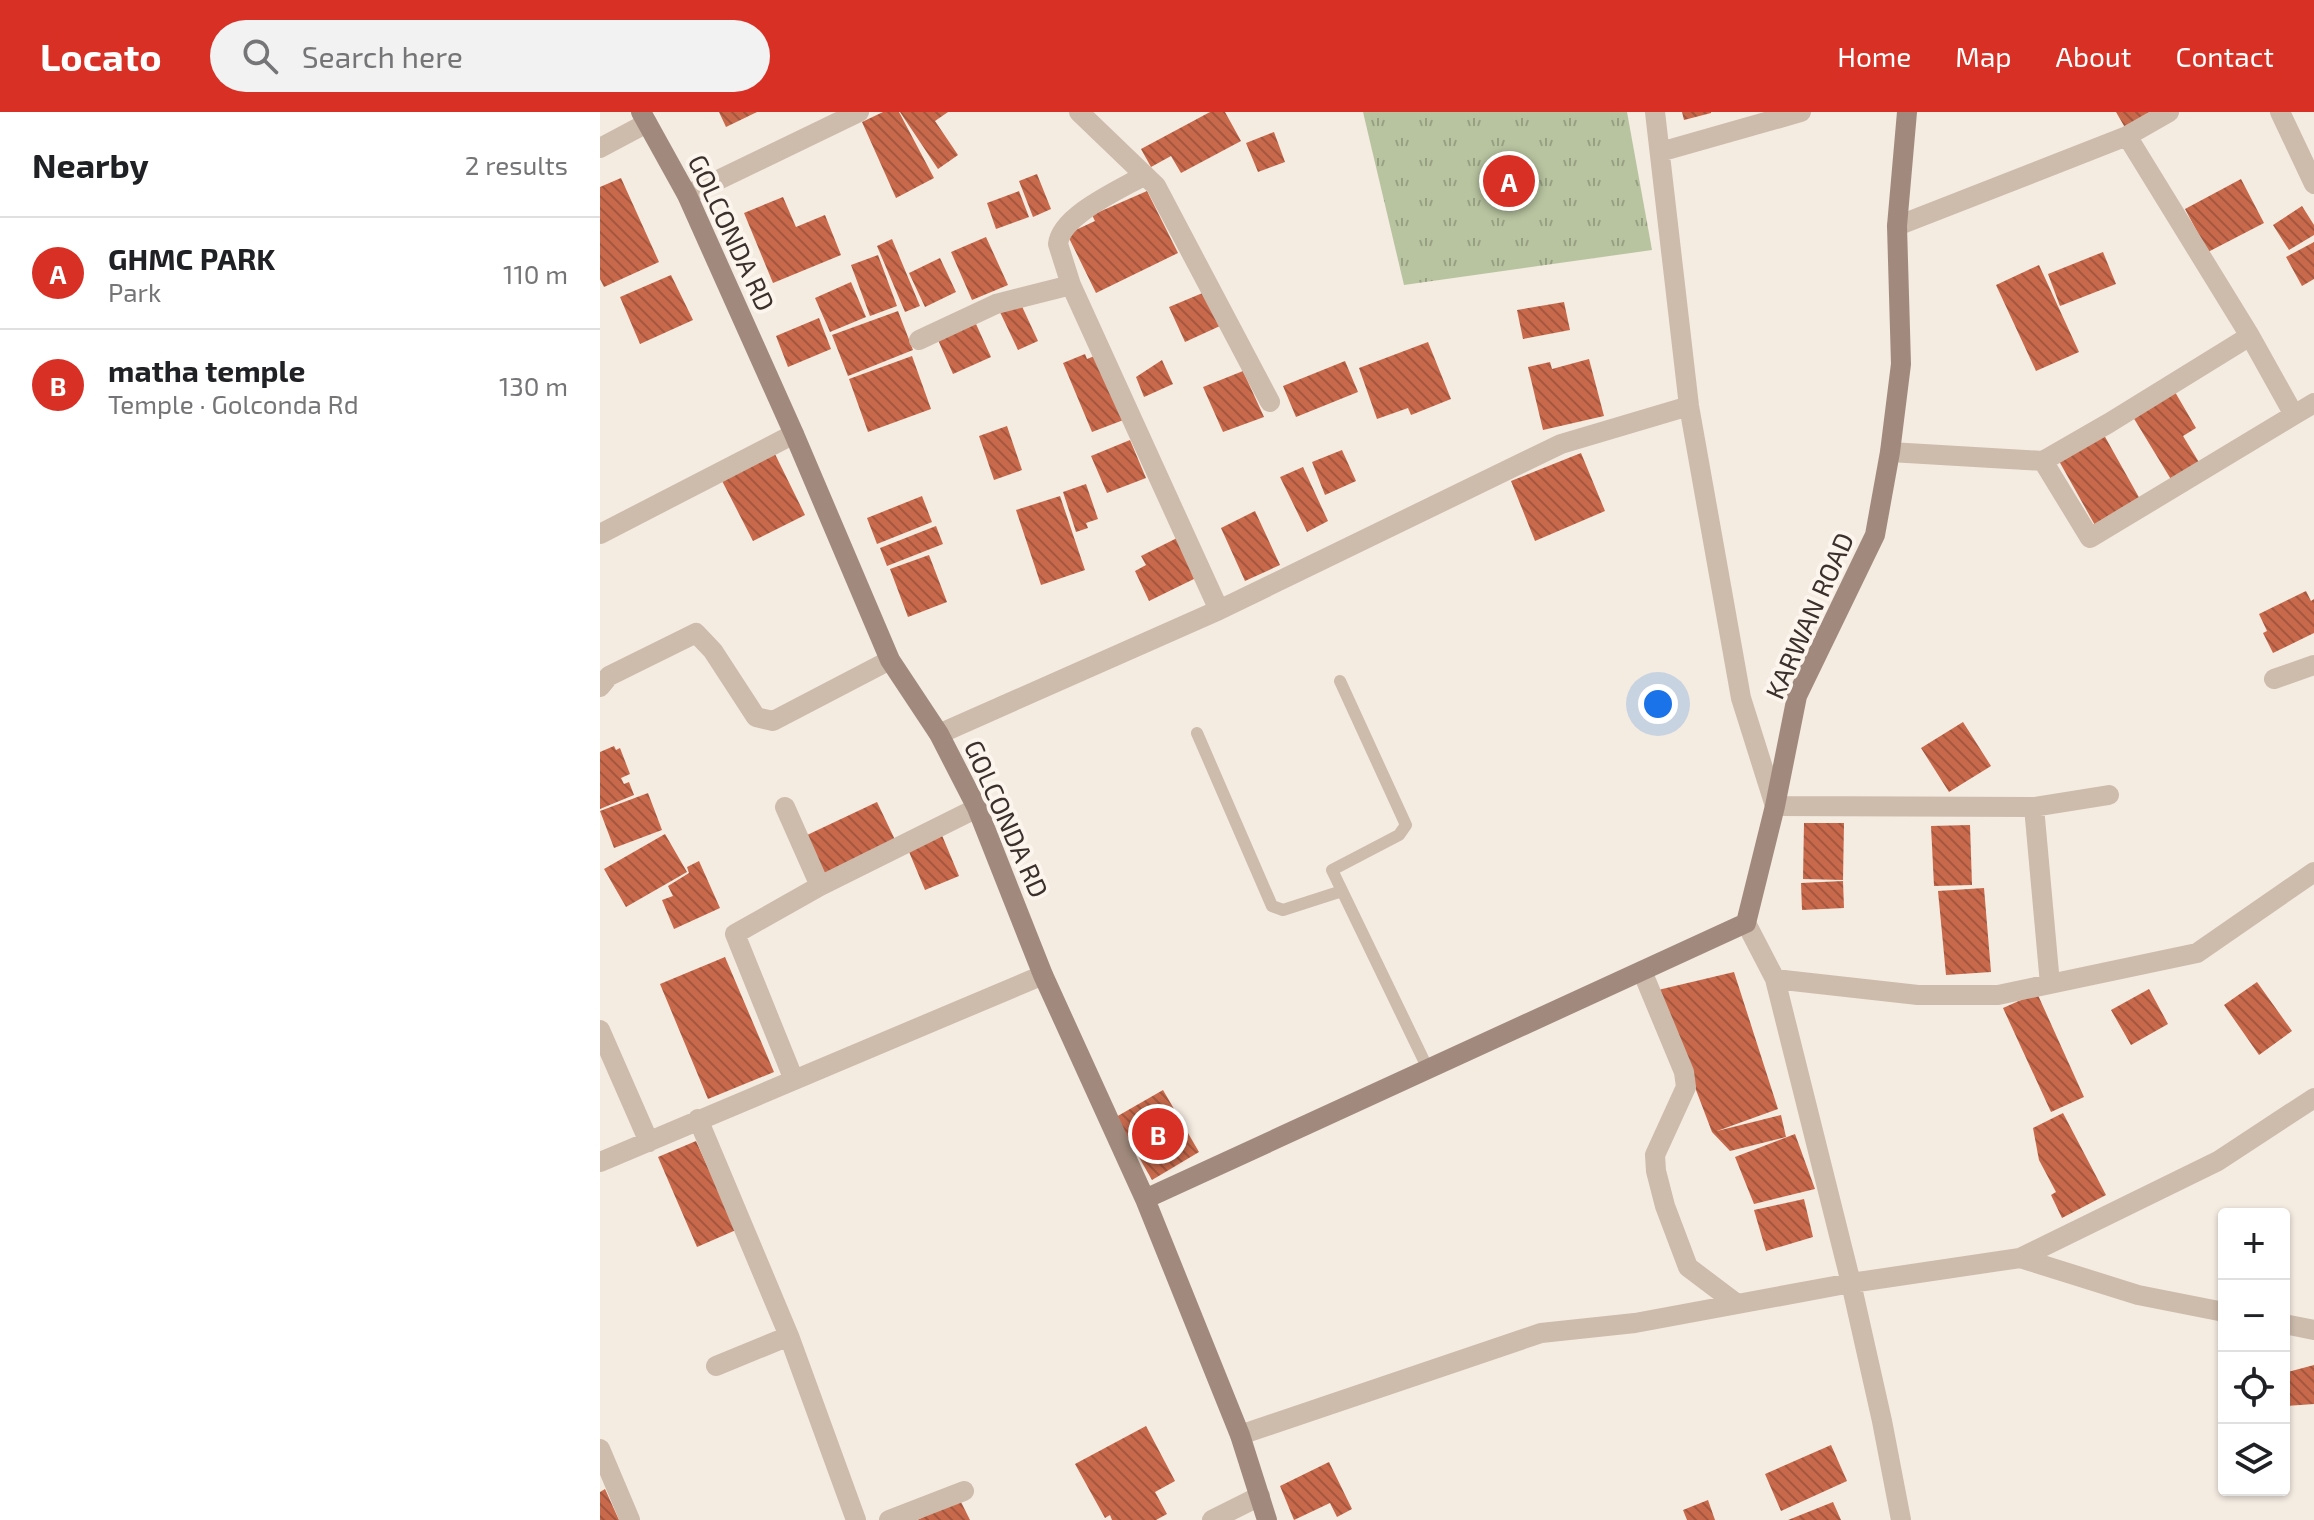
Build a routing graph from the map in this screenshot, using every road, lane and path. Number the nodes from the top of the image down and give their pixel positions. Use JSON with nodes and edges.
{"nodes":[{"id":1,"x":859,"y":112,"type":"edge"},
{"id":2,"x":1655,"y":112,"type":"edge"},
{"id":3,"x":1801,"y":112,"type":"edge"},
{"id":4,"x":1907,"y":112,"type":"edge"},
{"id":5,"x":2169,"y":112,"type":"edge"},
{"id":6,"x":2280,"y":112,"type":"edge"},
{"id":7,"x":1092,"y":116,"type":"edge"},
{"id":8,"x":644,"y":118,"type":"edge"},
{"id":9,"x":2127,"y":136,"type":"junction"},
{"id":10,"x":600,"y":148,"type":"edge"},
{"id":11,"x":1660,"y":152,"type":"junction"},
{"id":12,"x":1145,"y":175,"type":"junction"},
{"id":13,"x":2314,"y":184,"type":"edge"},
{"id":14,"x":687,"y":195,"type":"junction"},
{"id":15,"x":1897,"y":226,"type":"junction"},
{"id":16,"x":1071,"y":285,"type":"junction"},
{"id":17,"x":2250,"y":336,"type":"junction"},
{"id":18,"x":919,"y":340,"type":"dead end"},
{"id":19,"x":1270,"y":402,"type":"dead end"},
{"id":20,"x":2314,"y":403,"type":"edge"},
{"id":21,"x":1689,"y":406,"type":"junction"},
{"id":22,"x":2294,"y":415,"type":"junction"},
{"id":23,"x":794,"y":434,"type":"junction"},
{"id":24,"x":1890,"y":452,"type":"junction"},
{"id":25,"x":2043,"y":461,"type":"junction"},
{"id":26,"x":600,"y":534,"type":"edge"},
{"id":27,"x":1219,"y":610,"type":"junction"},
{"id":28,"x":890,"y":660,"type":"junction"},
{"id":29,"x":2314,"y":665,"type":"edge"},
{"id":30,"x":2274,"y":679,"type":"dead end"},
{"id":31,"x":1340,"y":681,"type":"dead end"},
{"id":32,"x":600,"y":687,"type":"edge"},
{"id":33,"x":1197,"y":733,"type":"dead end"},
{"id":34,"x":939,"y":734,"type":"junction"},
{"id":35,"x":2109,"y":795,"type":"dead end"},
{"id":36,"x":1775,"y":806,"type":"junction"},
{"id":37,"x":785,"y":807,"type":"dead end"},
{"id":38,"x":2034,"y":807,"type":"junction"},
{"id":39,"x":977,"y":808,"type":"junction"},
{"id":40,"x":2314,"y":872,"type":"edge"},
{"id":41,"x":820,"y":886,"type":"junction"},
{"id":42,"x":1342,"y":891,"type":"junction"},
{"id":43,"x":1746,"y":923,"type":"junction"},
{"id":44,"x":1642,"y":971,"type":"junction"},
{"id":45,"x":1043,"y":975,"type":"junction"},
{"id":46,"x":1775,"y":979,"type":"junction"},
{"id":47,"x":2050,"y":984,"type":"junction"},
{"id":48,"x":600,"y":1030,"type":"edge"},
{"id":49,"x":1428,"y":1069,"type":"junction"},
{"id":50,"x":794,"y":1080,"type":"junction"},
{"id":51,"x":2314,"y":1098,"type":"edge"},
{"id":52,"x":698,"y":1119,"type":"junction"},
{"id":53,"x":649,"y":1142,"type":"junction"},
{"id":54,"x":600,"y":1162,"type":"edge"},
{"id":55,"x":1145,"y":1199,"type":"junction"},
{"id":56,"x":2020,"y":1258,"type":"junction"},
{"id":57,"x":1851,"y":1283,"type":"junction"},
{"id":58,"x":1737,"y":1304,"type":"junction"},
{"id":59,"x":2218,"y":1311,"type":"edge"},
{"id":60,"x":2290,"y":1325,"type":"edge"},
{"id":61,"x":2314,"y":1330,"type":"edge"},
{"id":62,"x":789,"y":1336,"type":"junction"},
{"id":63,"x":716,"y":1366,"type":"dead end"},
{"id":64,"x":1240,"y":1435,"type":"junction"},
{"id":65,"x":600,"y":1449,"type":"edge"},
{"id":66,"x":964,"y":1491,"type":"dead end"},
{"id":67,"x":1260,"y":1496,"type":"junction"},
{"id":68,"x":630,"y":1520,"type":"edge"},
{"id":69,"x":856,"y":1520,"type":"edge"},
{"id":70,"x":889,"y":1520,"type":"edge"},
{"id":71,"x":1212,"y":1520,"type":"edge"},
{"id":72,"x":1267,"y":1520,"type":"edge"},
{"id":73,"x":1901,"y":1520,"type":"edge"}],
"edges":[{"from":1,"to":14,"type":"street"},
{"from":2,"to":11,"type":"street"},
{"from":3,"to":11,"type":"street"},
{"from":4,"to":15,"type":"main road","name":"KARWAN ROAD"},
{"from":5,"to":9,"type":"street"},
{"from":6,"to":13,"type":"street"},
{"from":7,"to":12,"type":"street"},
{"from":8,"to":10,"type":"street"},
{"from":8,"to":14,"type":"main road","name":"GOLCONDA RD"},
{"from":9,"to":15,"type":"street"},
{"from":9,"to":17,"type":"street"},
{"from":11,"to":21,"type":"street"},
{"from":12,"to":16,"type":"street"},
{"from":12,"to":19,"type":"street"},
{"from":14,"to":23,"type":"main road","name":"GOLCONDA RD"},
{"from":15,"to":24,"type":"main road","name":"KARWAN ROAD"},
{"from":16,"to":18,"type":"street"},
{"from":16,"to":27,"type":"street"},
{"from":17,"to":22,"type":"street"},
{"from":17,"to":25,"type":"street"},
{"from":20,"to":22,"type":"street"},
{"from":21,"to":27,"type":"street"},
{"from":21,"to":36,"type":"street"},
{"from":22,"to":25,"type":"street"},
{"from":23,"to":26,"type":"street"},
{"from":23,"to":28,"type":"main road","name":"GOLCONDA RD"},
{"from":24,"to":25,"type":"street"},
{"from":24,"to":36,"type":"main road","name":"KARWAN ROAD"},
{"from":27,"to":34,"type":"street"},
{"from":28,"to":32,"type":"street"},
{"from":28,"to":34,"type":"main road","name":"GOLCONDA RD"},
{"from":29,"to":30,"type":"street"},
{"from":31,"to":42,"type":"lane"},
{"from":33,"to":42,"type":"lane"},
{"from":34,"to":39,"type":"main road","name":"GOLCONDA RD"},
{"from":35,"to":38,"type":"street"},
{"from":36,"to":38,"type":"street"},
{"from":36,"to":43,"type":"main road","name":"KARWAN ROAD"},
{"from":37,"to":41,"type":"street"},
{"from":38,"to":47,"type":"street"},
{"from":39,"to":41,"type":"street"},
{"from":39,"to":45,"type":"main road","name":"GOLCONDA RD"},
{"from":40,"to":47,"type":"street"},
{"from":41,"to":50,"type":"street"},
{"from":42,"to":49,"type":"lane"},
{"from":43,"to":44,"type":"main road"},
{"from":43,"to":46,"type":"street"},
{"from":44,"to":49,"type":"main road"},
{"from":44,"to":58,"type":"street"},
{"from":45,"to":50,"type":"street"},
{"from":45,"to":55,"type":"main road","name":"GOLCONDA RD"},
{"from":46,"to":47,"type":"street"},
{"from":46,"to":57,"type":"street"},
{"from":48,"to":53,"type":"street"},
{"from":49,"to":55,"type":"main road"},
{"from":50,"to":52,"type":"street"},
{"from":51,"to":56,"type":"street"},
{"from":52,"to":53,"type":"street"},
{"from":52,"to":62,"type":"street"},
{"from":53,"to":54,"type":"street"},
{"from":55,"to":64,"type":"main road","name":"GOLCONDA RD"},
{"from":56,"to":57,"type":"street"},
{"from":56,"to":59,"type":"street"},
{"from":57,"to":58,"type":"street"},
{"from":57,"to":73,"type":"street"},
{"from":58,"to":64,"type":"street"},
{"from":60,"to":61,"type":"street"},
{"from":62,"to":63,"type":"street"},
{"from":62,"to":69,"type":"street"},
{"from":64,"to":67,"type":"main road","name":"GOLCONDA RD"},
{"from":65,"to":68,"type":"street"},
{"from":66,"to":70,"type":"street"},
{"from":67,"to":71,"type":"street"},
{"from":67,"to":72,"type":"main road","name":"GOLCONDA RD"}]}
